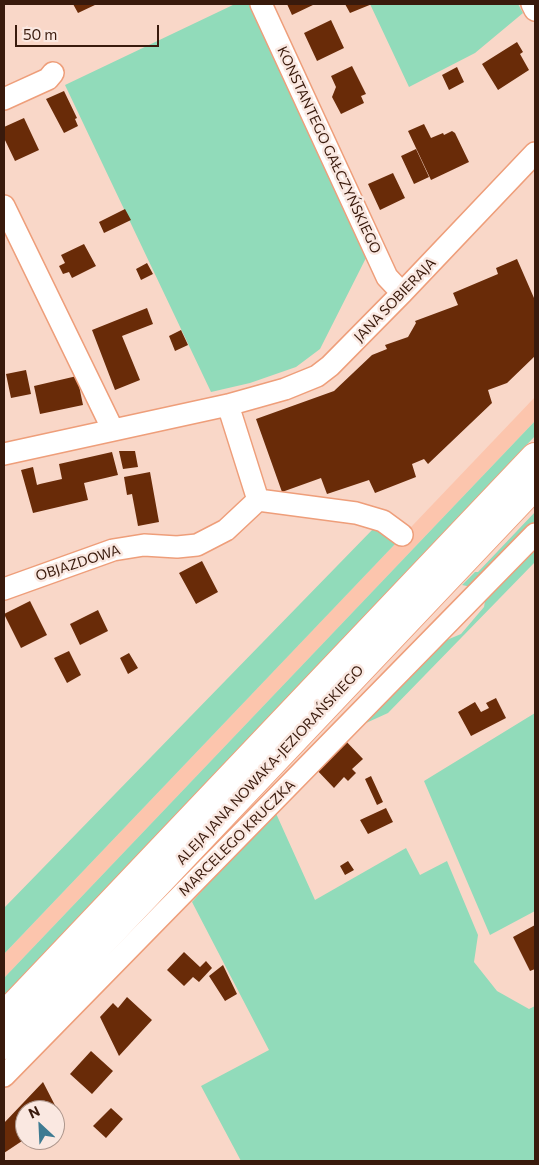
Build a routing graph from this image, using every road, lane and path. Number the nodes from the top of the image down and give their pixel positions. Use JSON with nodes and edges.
{"nodes":[{"id":1,"x":261,"y":4,"type":"edge"},
{"id":2,"x":532,"y":4,"type":"edge"},
{"id":3,"x":535,"y":10,"type":"edge"},
{"id":4,"x":54,"y":73,"type":"dead end"},
{"id":5,"x":4,"y":99,"type":"edge"},
{"id":6,"x":535,"y":153,"type":"edge"},
{"id":7,"x":4,"y":206,"type":"edge"},
{"id":8,"x":402,"y":293,"type":"junction"},
{"id":9,"x":228,"y":405,"type":"junction"},
{"id":10,"x":113,"y":430,"type":"junction"},
{"id":11,"x":4,"y":454,"type":"edge"},
{"id":12,"x":535,"y":456,"type":"edge"},
{"id":13,"x":535,"y":485,"type":"edge"},
{"id":14,"x":258,"y":500,"type":"junction"},
{"id":15,"x":535,"y":534,"type":"edge"},
{"id":16,"x":402,"y":535,"type":"dead end"},
{"id":17,"x":4,"y":589,"type":"edge"},
{"id":18,"x":4,"y":1016,"type":"edge"},
{"id":19,"x":4,"y":1045,"type":"edge"},
{"id":20,"x":4,"y":1076,"type":"edge"}],
"edges":[{"from":1,"to":8,"type":"street","name":"KONSTANTEGO GAŁCZYŃSKIEGO"},
{"from":2,"to":3,"type":"street"},
{"from":4,"to":5,"type":"street"},
{"from":6,"to":8,"type":"street","name":"JANA SOBIERAJA"},
{"from":7,"to":10,"type":"street"},
{"from":8,"to":9,"type":"street","name":"JANA SOBIERAJA"},
{"from":9,"to":10,"type":"street","name":"JANA SOBIERAJA"},
{"from":9,"to":14,"type":"street"},
{"from":10,"to":11,"type":"street","name":"JANA SOBIERAJA"},
{"from":12,"to":18,"type":"main road","name":"ALEJA JANA NOWAKA-JEZIORAŃSKIEGO"},
{"from":13,"to":19,"type":"main road","name":"ALEJA JANA NOWAKA-JEZIORAŃSKIEGO"},
{"from":14,"to":16,"type":"street"},
{"from":14,"to":17,"type":"street","name":"OBJAZDOWA"},
{"from":15,"to":20,"type":"street","name":"MARCELEGO KRUCZKA"}]}
